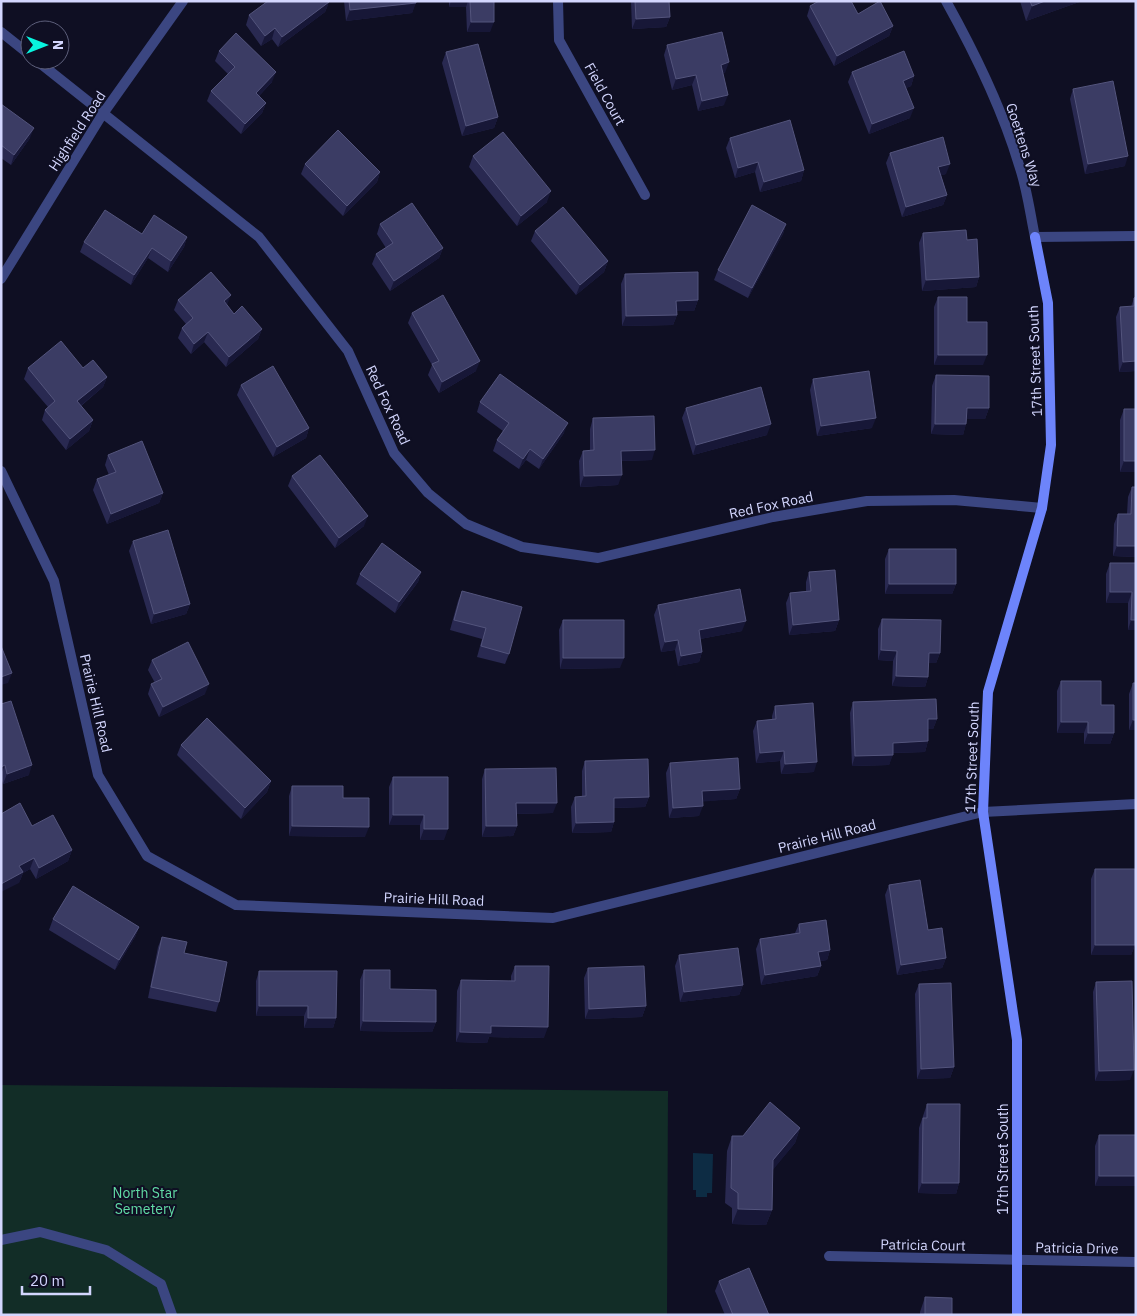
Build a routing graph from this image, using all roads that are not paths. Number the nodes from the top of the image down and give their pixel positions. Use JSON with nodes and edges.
{"nodes":[{"id":1,"x":183,"y":1,"type":"edge"},
{"id":2,"x":558,"y":1,"type":"edge"},
{"id":3,"x":946,"y":1,"type":"edge"},
{"id":4,"x":1,"y":32,"type":"edge"},
{"id":5,"x":20,"y":47,"type":"edge"},
{"id":6,"x":48,"y":70,"type":"edge"},
{"id":7,"x":102,"y":115,"type":"junction"},
{"id":8,"x":645,"y":195,"type":"dead end"},
{"id":9,"x":1136,"y":236,"type":"edge"},
{"id":10,"x":1035,"y":237,"type":"junction"},
{"id":11,"x":1,"y":279,"type":"edge"},
{"id":12,"x":1,"y":471,"type":"edge"},
{"id":13,"x":1042,"y":508,"type":"junction"},
{"id":14,"x":1136,"y":804,"type":"edge"},
{"id":15,"x":983,"y":812,"type":"junction"},
{"id":16,"x":1,"y":1240,"type":"edge"},
{"id":17,"x":829,"y":1256,"type":"dead end"},
{"id":18,"x":1017,"y":1261,"type":"junction"},
{"id":19,"x":1136,"y":1262,"type":"edge"},
{"id":20,"x":172,"y":1315,"type":"edge"},
{"id":21,"x":1016,"y":1315,"type":"edge"}],
"edges":[{"from":1,"to":7,"type":"street","name":"Highfield Road"},
{"from":2,"to":8,"type":"street","name":"Field Court"},
{"from":3,"to":10,"type":"street","name":"Goettens Way"},
{"from":4,"to":5,"type":"street"},
{"from":6,"to":7,"type":"street","name":"Red Fox Road"},
{"from":7,"to":11,"type":"street","name":"Highfield Road"},
{"from":7,"to":13,"type":"street","name":"Red Fox Road"},
{"from":9,"to":10,"type":"street"},
{"from":10,"to":13,"type":"street","name":"17th Street South"},
{"from":12,"to":15,"type":"street","name":"Prairie Hill Road"},
{"from":13,"to":15,"type":"street","name":"17th Street South"},
{"from":14,"to":15,"type":"street","name":"Prairie Hill Road"},
{"from":15,"to":18,"type":"street","name":"17th Street South"},
{"from":16,"to":20,"type":"street"},
{"from":17,"to":18,"type":"street","name":"Patricia Court"},
{"from":18,"to":19,"type":"street","name":"Patricia Drive"},
{"from":18,"to":21,"type":"street","name":"17th Street South"}]}
